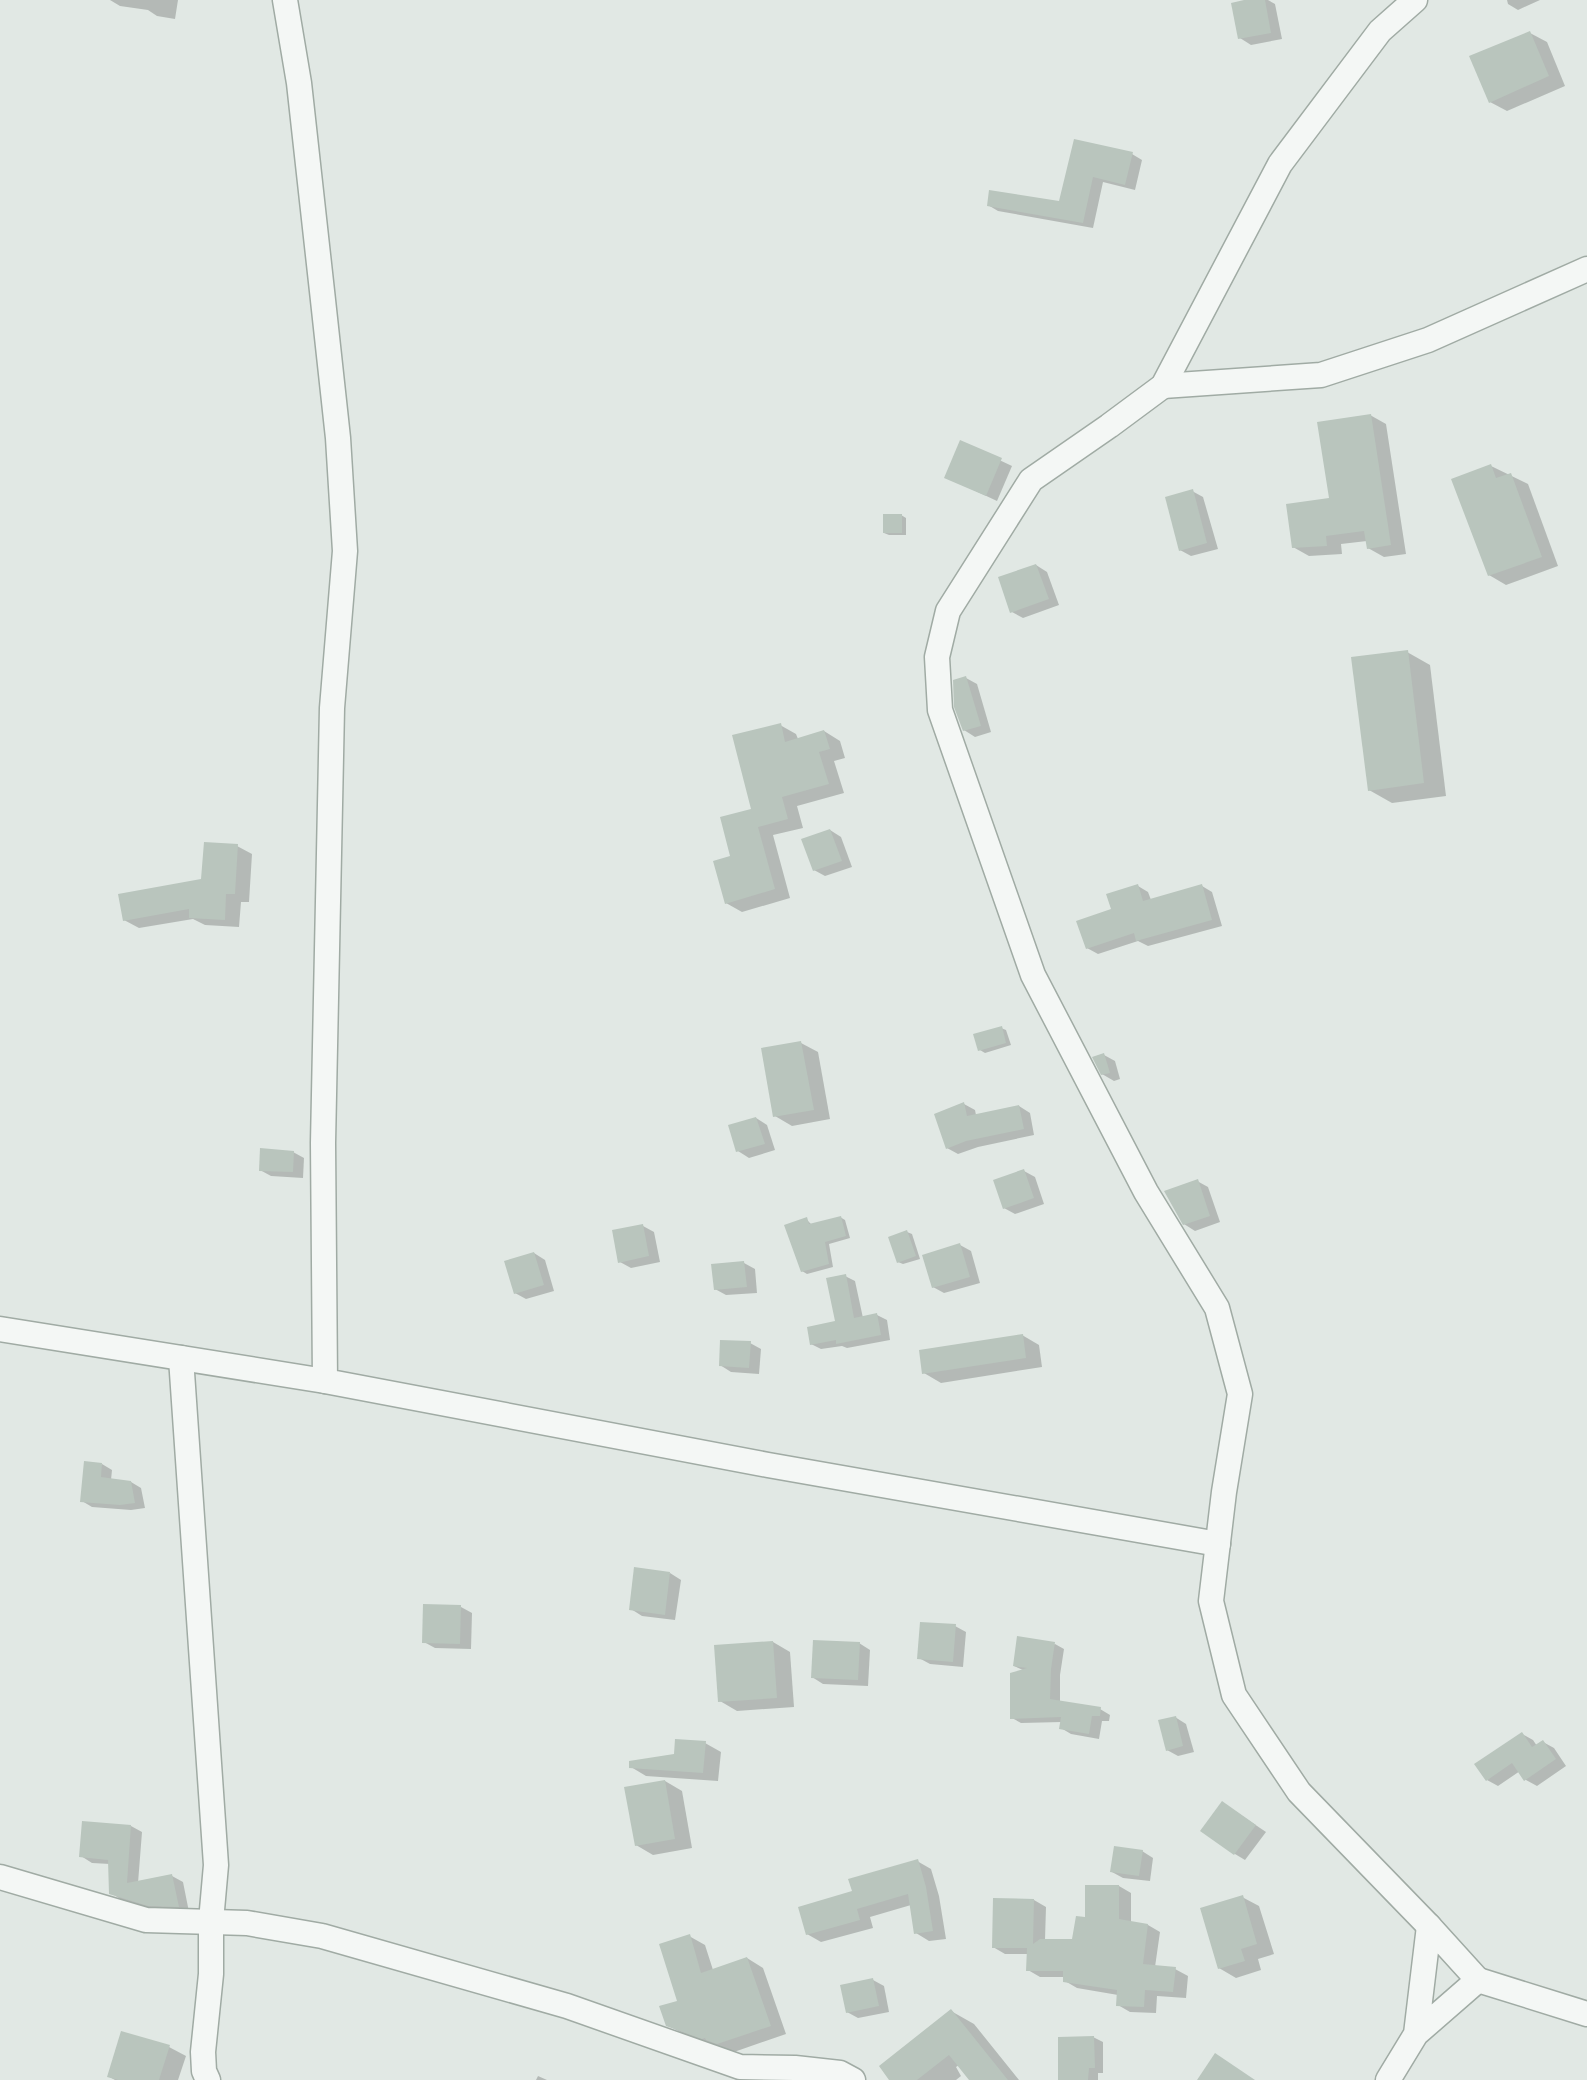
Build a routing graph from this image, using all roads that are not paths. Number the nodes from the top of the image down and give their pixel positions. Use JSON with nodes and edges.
{"nodes":[{"id":1,"x":285,"y":0,"type":"edge"},
{"id":2,"x":1416,"y":0,"type":"edge"},
{"id":3,"x":1587,"y":268,"type":"edge"},
{"id":4,"x":1162,"y":386,"type":"junction"},
{"id":5,"x":0,"y":1329,"type":"edge"},
{"id":6,"x":181,"y":1358,"type":"junction"},
{"id":7,"x":325,"y":1381,"type":"junction"},
{"id":8,"x":1218,"y":1544,"type":"junction"},
{"id":9,"x":0,"y":1877,"type":"edge"},
{"id":10,"x":211,"y":1921,"type":"junction"},
{"id":11,"x":1429,"y":1926,"type":"junction"},
{"id":12,"x":1478,"y":1980,"type":"junction"},
{"id":13,"x":1587,"y":2014,"type":"edge"},
{"id":14,"x":1416,"y":2034,"type":"junction"},
{"id":15,"x":735,"y":2074,"type":"edge"},
{"id":16,"x":208,"y":2080,"type":"edge"},
{"id":17,"x":853,"y":2080,"type":"edge"},
{"id":18,"x":1388,"y":2080,"type":"edge"}],
"edges":[{"from":1,"to":7,"type":"street"},
{"from":2,"to":4,"type":"street"},
{"from":3,"to":4,"type":"street"},
{"from":4,"to":8,"type":"street"},
{"from":5,"to":6,"type":"street"},
{"from":6,"to":7,"type":"street"},
{"from":6,"to":10,"type":"street"},
{"from":7,"to":8,"type":"street"},
{"from":8,"to":11,"type":"street"},
{"from":9,"to":10,"type":"street"},
{"from":10,"to":15,"type":"street"},
{"from":10,"to":16,"type":"street"},
{"from":11,"to":12,"type":"street"},
{"from":11,"to":14,"type":"street"},
{"from":12,"to":13,"type":"street"},
{"from":12,"to":14,"type":"street"},
{"from":14,"to":18,"type":"street"},
{"from":15,"to":17,"type":"street"}]}
